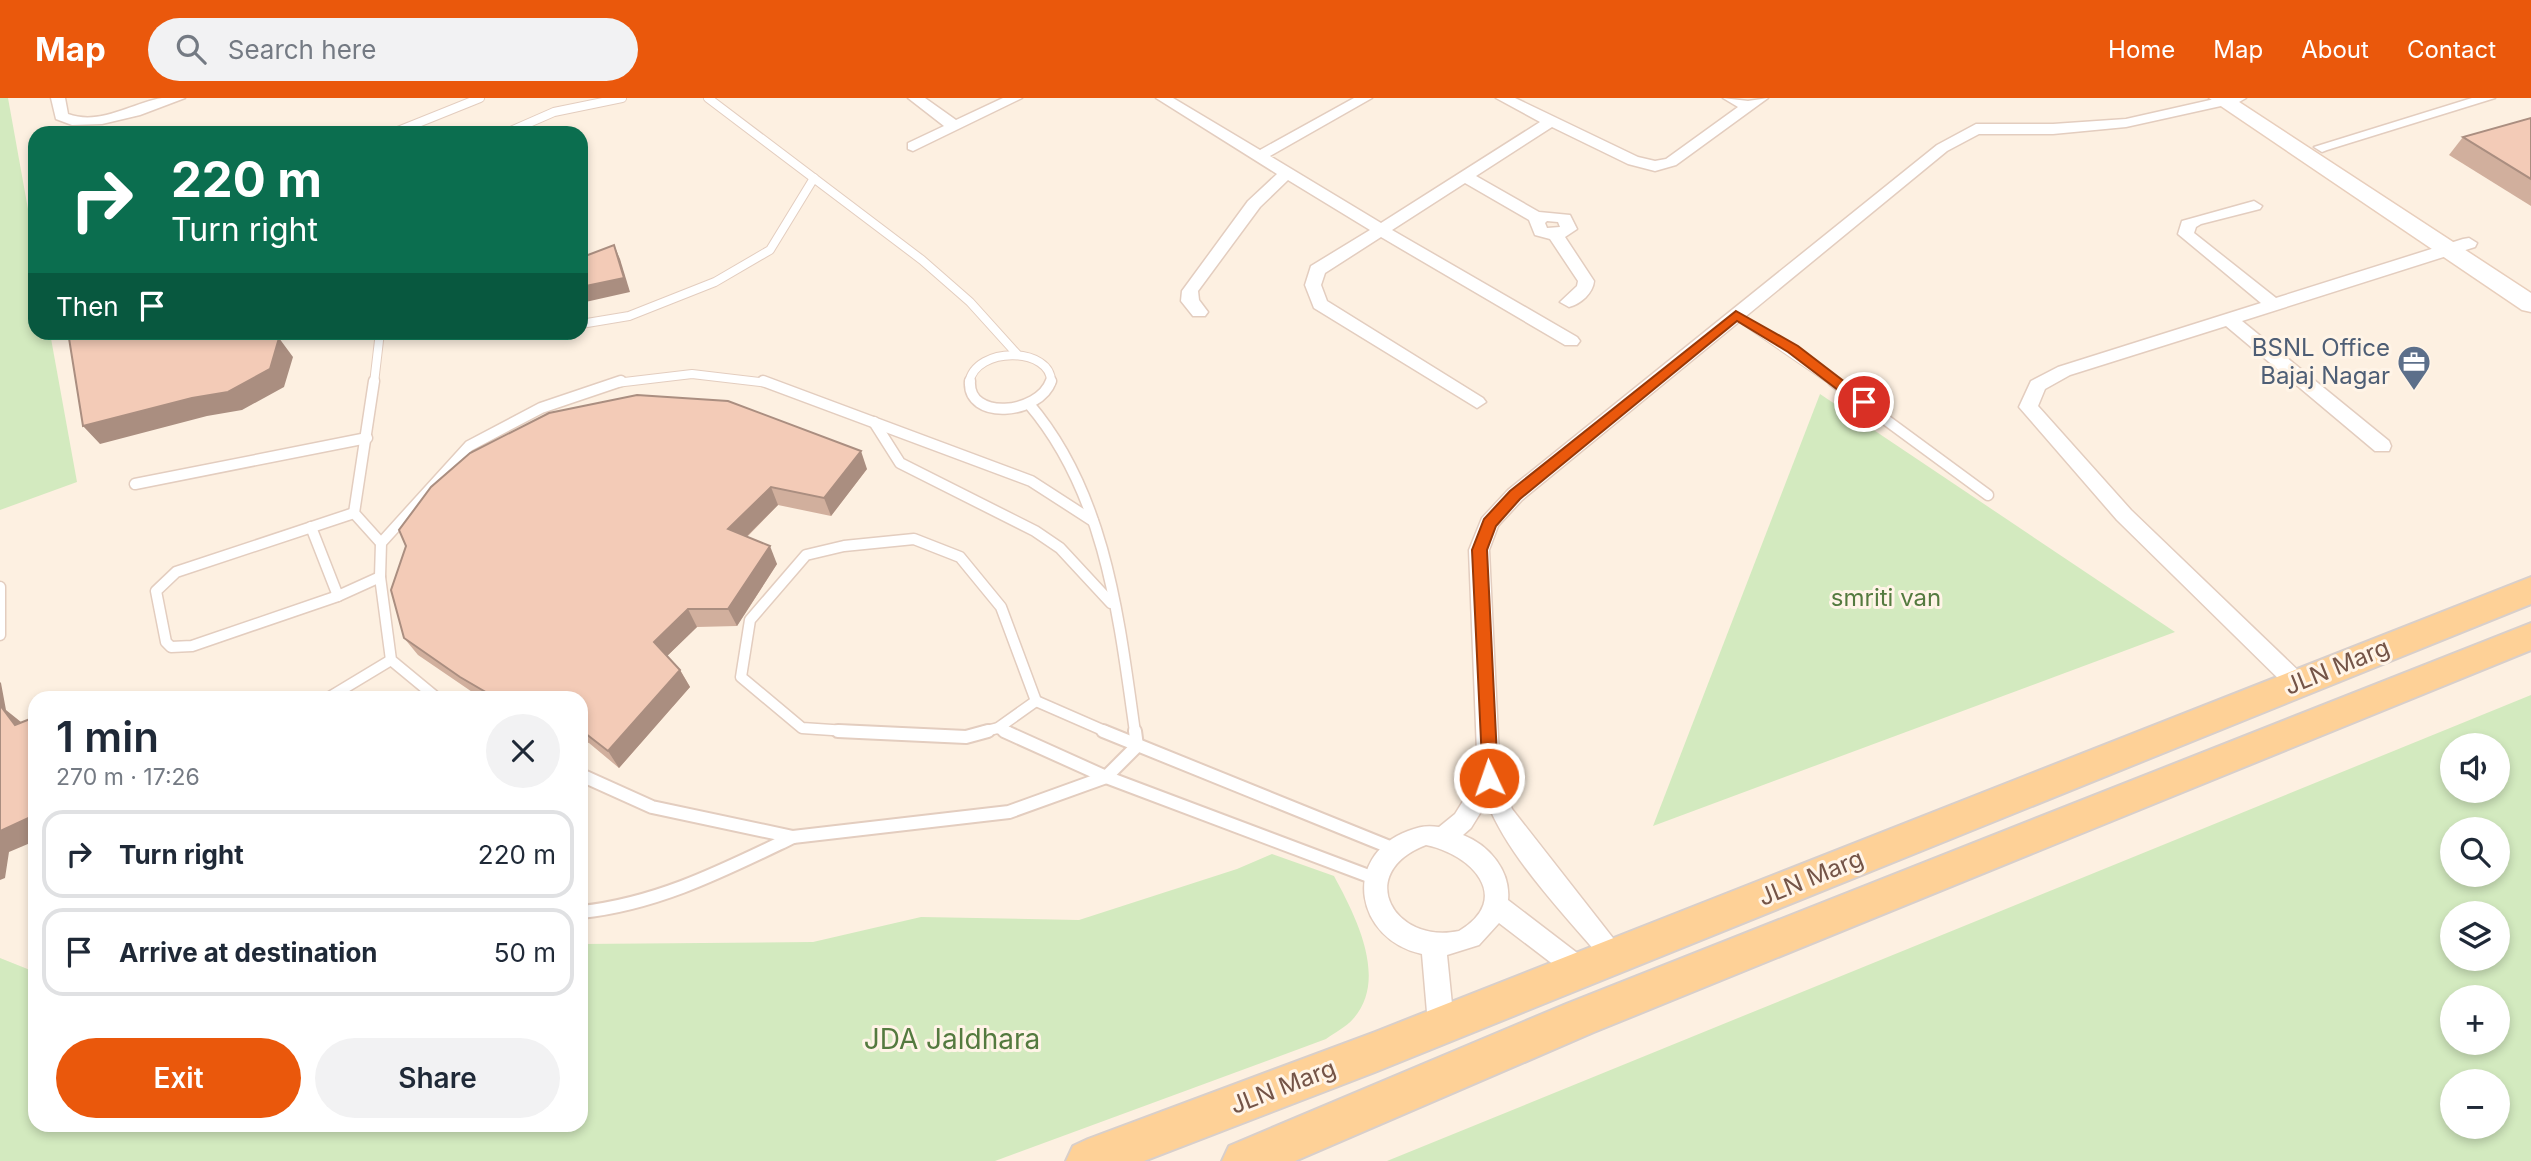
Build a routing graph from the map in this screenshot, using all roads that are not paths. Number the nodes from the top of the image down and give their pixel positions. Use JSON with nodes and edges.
{"nodes":[{"id":1,"x":58,"y":98,"type":"edge"},
{"id":2,"x":178,"y":98,"type":"edge"},
{"id":3,"x":480,"y":98,"type":"edge"},
{"id":4,"x":622,"y":98,"type":"edge"},
{"id":5,"x":708,"y":98,"type":"edge"},
{"id":6,"x":915,"y":98,"type":"edge"},
{"id":7,"x":1163,"y":98,"type":"edge"},
{"id":8,"x":1503,"y":98,"type":"edge"},
{"id":9,"x":1730,"y":98,"type":"edge"},
{"id":10,"x":2488,"y":98,"type":"edge"},
{"id":11,"x":1010,"y":99,"type":"edge"},
{"id":12,"x":2232,"y":99,"type":"edge"},
{"id":13,"x":1353,"y":100,"type":"edge"},
{"id":14,"x":1755,"y":102,"type":"edge"},
{"id":15,"x":1551,"y":121,"type":"junction"},
{"id":16,"x":410,"y":126,"type":"edge"},
{"id":17,"x":522,"y":126,"type":"edge"},
{"id":18,"x":954,"y":127,"type":"junction"},
{"id":19,"x":913,"y":146,"type":"dead end"},
{"id":20,"x":2322,"y":148,"type":"junction"},
{"id":21,"x":1258,"y":157,"type":"junction"},
{"id":22,"x":1286,"y":174,"type":"junction"},
{"id":23,"x":1465,"y":176,"type":"junction"},
{"id":24,"x":814,"y":178,"type":"junction"},
{"id":25,"x":2254,"y":206,"type":"dead end"},
{"id":26,"x":1381,"y":230,"type":"junction"},
{"id":27,"x":2459,"y":246,"type":"junction"},
{"id":28,"x":2531,"y":284,"type":"edge"},
{"id":29,"x":1569,"y":302,"type":"dead end"},
{"id":30,"x":2531,"y":304,"type":"edge"},
{"id":31,"x":2274,"y":305,"type":"junction"},
{"id":32,"x":1199,"y":312,"type":"dead end"},
{"id":33,"x":1736,"y":315,"type":"junction"},
{"id":34,"x":2230,"y":320,"type":"junction"},
{"id":35,"x":588,"y":323,"type":"edge"},
{"id":36,"x":379,"y":340,"type":"edge"},
{"id":37,"x":1571,"y":341,"type":"dead end"},
{"id":38,"x":1017,"y":354,"type":"junction"},
{"id":39,"x":1477,"y":401,"type":"dead end"},
{"id":40,"x":1029,"y":404,"type":"junction"},
{"id":41,"x":874,"y":422,"type":"junction"},
{"id":42,"x":367,"y":438,"type":"junction"},
{"id":43,"x":2382,"y":446,"type":"dead end"},
{"id":44,"x":135,"y":484,"type":"dead end"},
{"id":45,"x":1988,"y":495,"type":"dead end"},
{"id":46,"x":354,"y":513,"type":"junction"},
{"id":47,"x":1093,"y":521,"type":"junction"},
{"id":48,"x":311,"y":527,"type":"junction"},
{"id":49,"x":381,"y":543,"type":"junction"},
{"id":50,"x":380,"y":577,"type":"junction"},
{"id":51,"x":0,"y":587,"type":"edge"},
{"id":52,"x":2531,"y":590,"type":"edge"},
{"id":53,"x":338,"y":596,"type":"junction"},
{"id":54,"x":1113,"y":604,"type":"junction"},
{"id":55,"x":0,"y":635,"type":"edge"},
{"id":56,"x":2531,"y":636,"type":"edge"},
{"id":57,"x":391,"y":660,"type":"junction"},
{"id":58,"x":2297,"y":683,"type":"junction"},
{"id":59,"x":340,"y":691,"type":"edge"},
{"id":60,"x":429,"y":691,"type":"edge"},
{"id":61,"x":1036,"y":701,"type":"junction"},
{"id":62,"x":998,"y":728,"type":"junction"},
{"id":63,"x":1137,"y":746,"type":"junction"},
{"id":64,"x":1106,"y":777,"type":"junction"},
{"id":65,"x":588,"y":778,"type":"edge"},
{"id":66,"x":1489,"y":778,"type":"junction"},
{"id":67,"x":793,"y":836,"type":"junction"},
{"id":68,"x":1445,"y":836,"type":"junction"},
{"id":69,"x":1392,"y":848,"type":"junction"},
{"id":70,"x":1374,"y":878,"type":"junction"},
{"id":71,"x":1495,"y":905,"type":"junction"},
{"id":72,"x":588,"y":912,"type":"edge"},
{"id":73,"x":1434,"y":945,"type":"junction"},
{"id":74,"x":1615,"y":956,"type":"junction"},
{"id":75,"x":1580,"y":970,"type":"junction"},
{"id":76,"x":1441,"y":1024,"type":"junction"},
{"id":77,"x":1088,"y":1161,"type":"edge"},
{"id":78,"x":1244,"y":1161,"type":"edge"}],
"edges":[{"from":1,"to":2,"type":"street"},
{"from":3,"to":16,"type":"lane"},
{"from":4,"to":17,"type":"lane"},
{"from":5,"to":24,"type":"lane"},
{"from":6,"to":18,"type":"street"},
{"from":7,"to":21,"type":"street"},
{"from":8,"to":15,"type":"street"},
{"from":9,"to":14,"type":"street"},
{"from":10,"to":20,"type":"street"},
{"from":11,"to":18,"type":"street"},
{"from":12,"to":20,"type":"street"},
{"from":12,"to":27,"type":"street"},
{"from":12,"to":33,"type":"street"},
{"from":13,"to":21,"type":"street"},
{"from":14,"to":15,"type":"street"},
{"from":15,"to":23,"type":"street"},
{"from":18,"to":19,"type":"street"},
{"from":20,"to":27,"type":"street"},
{"from":21,"to":22,"type":"street"},
{"from":22,"to":26,"type":"street"},
{"from":22,"to":32,"type":"street"},
{"from":23,"to":26,"type":"street"},
{"from":23,"to":29,"type":"street"},
{"from":24,"to":35,"type":"lane"},
{"from":24,"to":38,"type":"lane"},
{"from":25,"to":31,"type":"street"},
{"from":26,"to":37,"type":"street"},
{"from":26,"to":39,"type":"street"},
{"from":27,"to":28,"type":"street"},
{"from":27,"to":30,"type":"street"},
{"from":27,"to":31,"type":"street"},
{"from":31,"to":34,"type":"street"},
{"from":33,"to":45,"type":"lane"},
{"from":33,"to":66,"type":"street"},
{"from":34,"to":43,"type":"street"},
{"from":34,"to":58,"type":"street"},
{"from":36,"to":42,"type":"lane"},
{"from":38,"to":40,"type":"lane"},
{"from":38,"to":40,"type":"lane"},
{"from":40,"to":47,"type":"lane"},
{"from":41,"to":47,"type":"lane"},
{"from":41,"to":49,"type":"lane"},
{"from":41,"to":54,"type":"lane"},
{"from":42,"to":44,"type":"lane"},
{"from":42,"to":46,"type":"lane"},
{"from":46,"to":48,"type":"lane"},
{"from":46,"to":49,"type":"lane"},
{"from":47,"to":54,"type":"lane"},
{"from":48,"to":53,"type":"lane"},
{"from":48,"to":53,"type":"lane"},
{"from":49,"to":50,"type":"lane"},
{"from":50,"to":53,"type":"lane"},
{"from":50,"to":57,"type":"lane"},
{"from":51,"to":55,"type":"lane"},
{"from":52,"to":58,"type":"main road","name":"JLN Marg"},
{"from":54,"to":63,"type":"lane"},
{"from":56,"to":78,"type":"main road","name":"JLN Marg"},
{"from":57,"to":59,"type":"lane"},
{"from":57,"to":60,"type":"lane"},
{"from":58,"to":74,"type":"main road","name":"JLN Marg"},
{"from":61,"to":62,"type":"lane"},
{"from":61,"to":62,"type":"lane"},
{"from":61,"to":63,"type":"lane"},
{"from":62,"to":64,"type":"lane"},
{"from":63,"to":64,"type":"lane"},
{"from":63,"to":69,"type":"lane"},
{"from":64,"to":67,"type":"lane"},
{"from":64,"to":70,"type":"lane"},
{"from":65,"to":67,"type":"lane"},
{"from":66,"to":68,"type":"street"},
{"from":66,"to":74,"type":"street"},
{"from":67,"to":72,"type":"lane"},
{"from":68,"to":69,"type":"street"},
{"from":68,"to":71,"type":"street"},
{"from":69,"to":70,"type":"street"},
{"from":70,"to":73,"type":"street"},
{"from":71,"to":73,"type":"street"},
{"from":71,"to":75,"type":"street"},
{"from":73,"to":76,"type":"street"},
{"from":74,"to":75,"type":"main road","name":"JLN Marg"},
{"from":75,"to":76,"type":"main road","name":"JLN Marg"},
{"from":76,"to":77,"type":"main road","name":"JLN Marg"}]}
